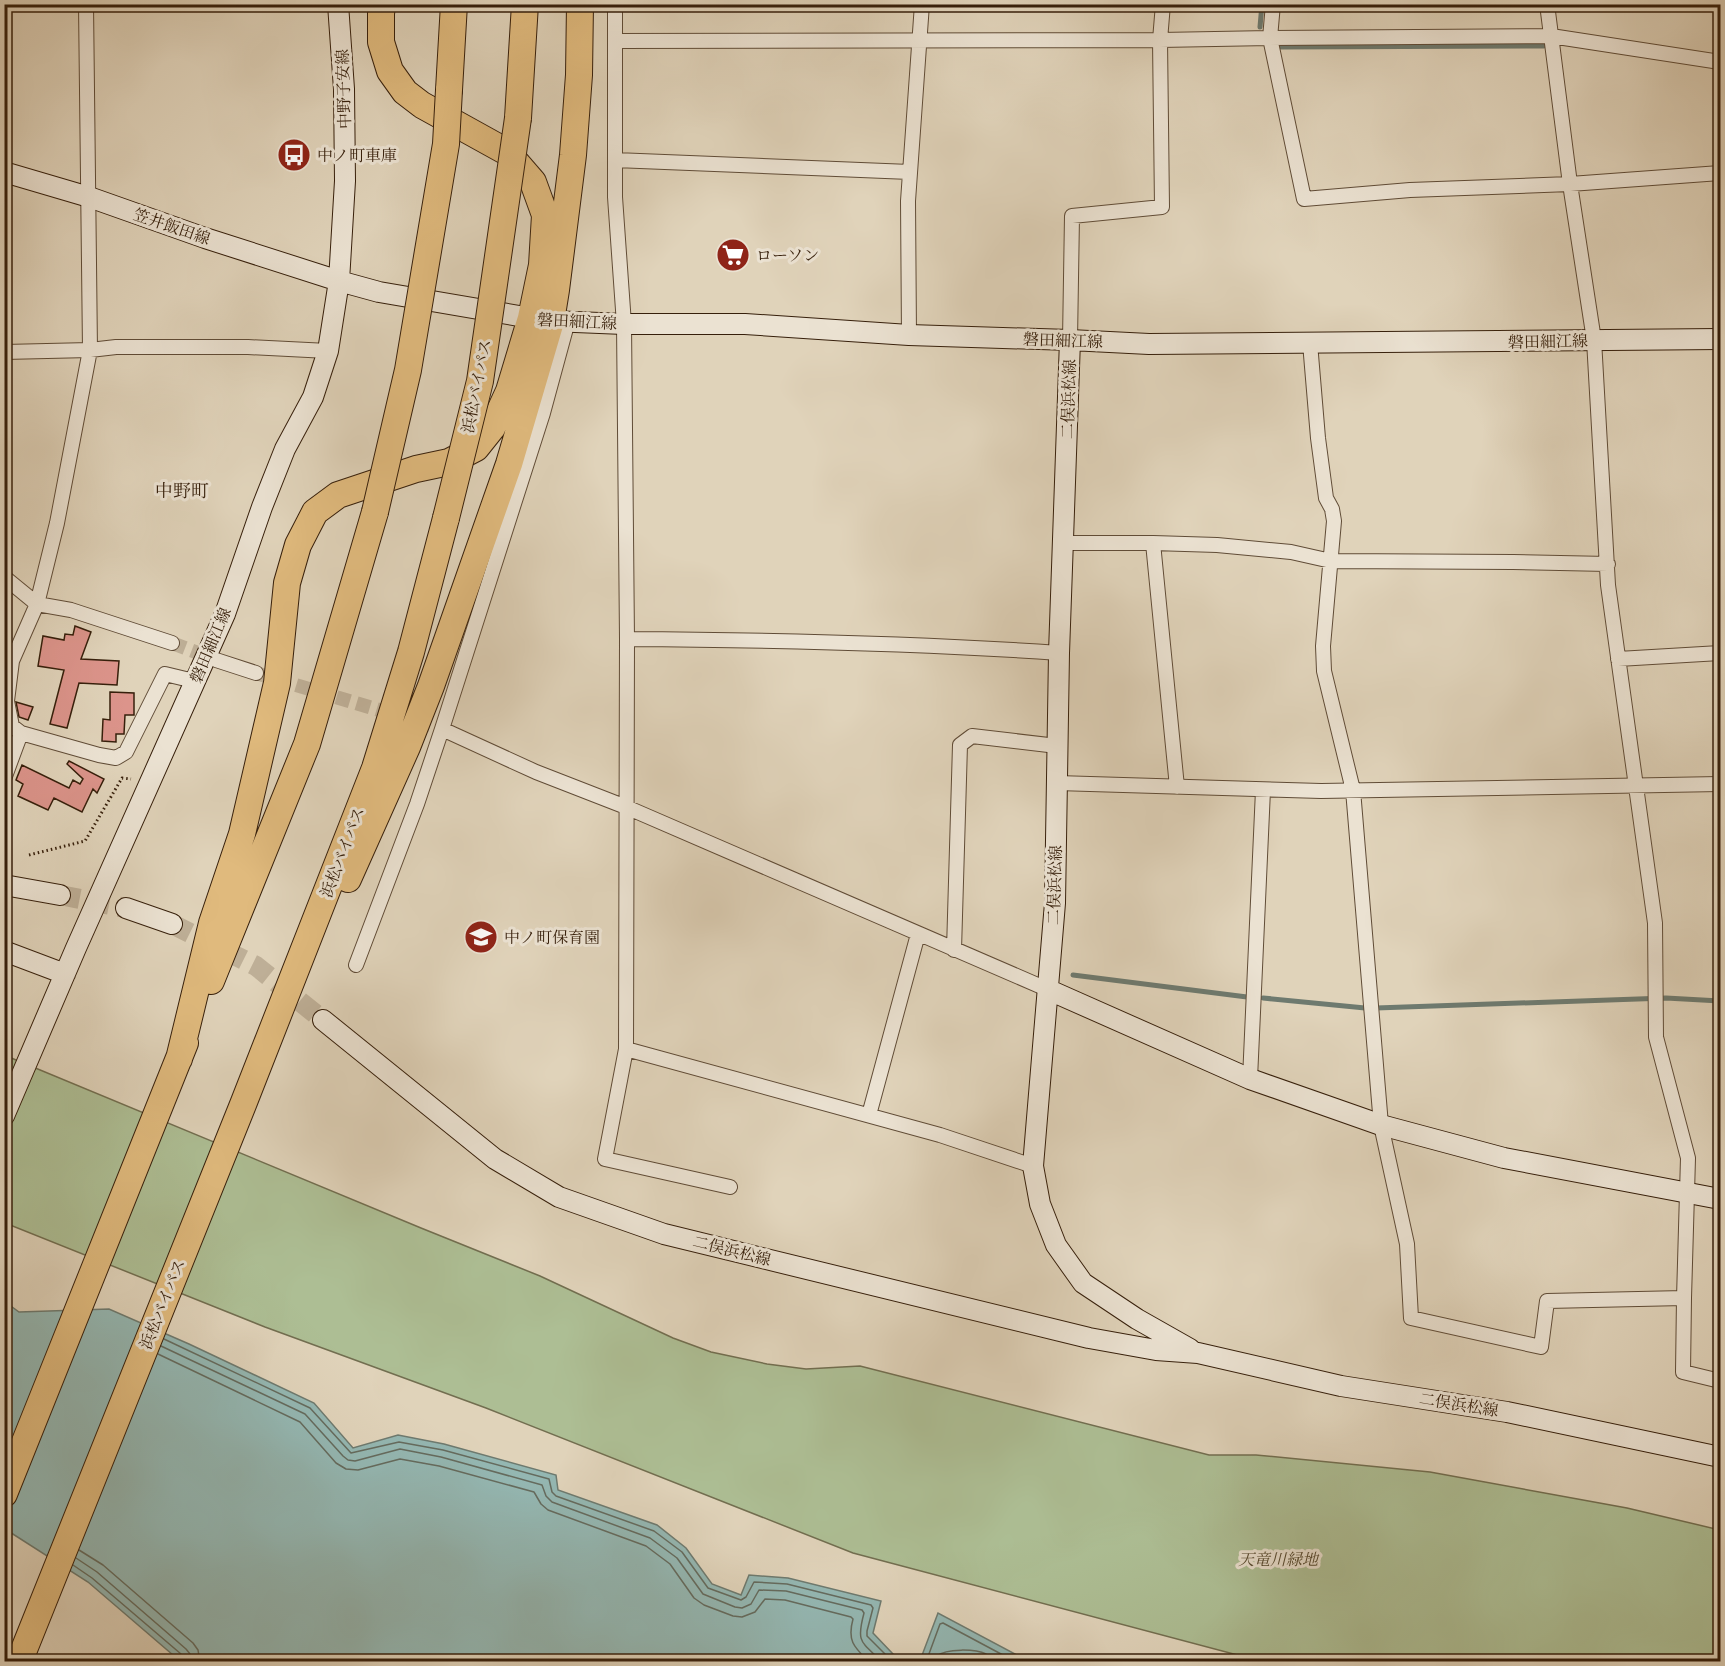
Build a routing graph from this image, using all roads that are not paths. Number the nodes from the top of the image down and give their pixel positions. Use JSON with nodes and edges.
{"nodes":[{"id":1,"x":86,"y":4,"type":"edge"},
{"id":2,"x":338,"y":4,"type":"edge"},
{"id":3,"x":382,"y":4,"type":"edge"},
{"id":4,"x":454,"y":4,"type":"edge"},
{"id":5,"x":525,"y":4,"type":"edge"},
{"id":6,"x":580,"y":4,"type":"edge"},
{"id":7,"x":615,"y":4,"type":"edge"},
{"id":8,"x":922,"y":4,"type":"edge"},
{"id":9,"x":1163,"y":4,"type":"edge"},
{"id":10,"x":1273,"y":4,"type":"edge"},
{"id":11,"x":1547,"y":4,"type":"edge"},
{"id":12,"x":1551,"y":36,"type":"junction"},
{"id":13,"x":1270,"y":38,"type":"junction"},
{"id":14,"x":920,"y":40,"type":"junction"},
{"id":15,"x":1160,"y":40,"type":"junction"},
{"id":16,"x":615,"y":41,"type":"junction"},
{"id":17,"x":1720,"y":62,"type":"edge"},
{"id":18,"x":615,"y":160,"type":"junction"},
{"id":19,"x":910,"y":171,"type":"junction"},
{"id":20,"x":4,"y":172,"type":"edge"},
{"id":21,"x":1720,"y":173,"type":"edge"},
{"id":22,"x":1570,"y":184,"type":"junction"},
{"id":23,"x":89,"y":197,"type":"junction"},
{"id":24,"x":339,"y":281,"type":"junction"},
{"id":25,"x":550,"y":320,"type":"junction"},
{"id":26,"x":624,"y":324,"type":"junction"},
{"id":27,"x":909,"y":335,"type":"junction"},
{"id":28,"x":1720,"y":339,"type":"edge"},
{"id":29,"x":1070,"y":340,"type":"junction"},
{"id":30,"x":1594,"y":340,"type":"junction"},
{"id":31,"x":1310,"y":343,"type":"junction"},
{"id":32,"x":90,"y":350,"type":"junction"},
{"id":33,"x":328,"y":351,"type":"junction"},
{"id":34,"x":4,"y":352,"type":"edge"},
{"id":35,"x":1062,"y":543,"type":"junction"},
{"id":36,"x":1153,"y":543,"type":"junction"},
{"id":37,"x":1332,"y":561,"type":"junction"},
{"id":38,"x":1608,"y":564,"type":"junction"},
{"id":39,"x":4,"y":577,"type":"edge"},
{"id":40,"x":37,"y":604,"type":"junction"},
{"id":41,"x":627,"y":639,"type":"junction"},
{"id":42,"x":172,"y":643,"type":"tunnel mouth"},
{"id":43,"x":1059,"y":653,"type":"junction"},
{"id":44,"x":1720,"y":653,"type":"edge"},
{"id":45,"x":1618,"y":659,"type":"junction"},
{"id":46,"x":216,"y":660,"type":"tunnel mouth"},
{"id":47,"x":256,"y":673,"type":"tunnel mouth"},
{"id":48,"x":194,"y":681,"type":"junction"},
{"id":49,"x":442,"y":729,"type":"junction"},
{"id":50,"x":21,"y":733,"type":"junction"},
{"id":51,"x":1057,"y":746,"type":"junction"},
{"id":52,"x":4,"y":779,"type":"edge"},
{"id":53,"x":1057,"y":783,"type":"junction"},
{"id":54,"x":1720,"y":784,"type":"edge"},
{"id":55,"x":1635,"y":785,"type":"junction"},
{"id":56,"x":1177,"y":787,"type":"junction"},
{"id":57,"x":1263,"y":790,"type":"junction"},
{"id":58,"x":1353,"y":790,"type":"junction"},
{"id":59,"x":626,"y":807,"type":"junction"},
{"id":60,"x":4,"y":885,"type":"edge"},
{"id":61,"x":60,"y":895,"type":"tunnel mouth"},
{"id":62,"x":126,"y":908,"type":"tunnel mouth"},
{"id":63,"x":172,"y":924,"type":"tunnel mouth"},
{"id":64,"x":918,"y":934,"type":"junction"},
{"id":65,"x":954,"y":950,"type":"junction"},
{"id":66,"x":4,"y":951,"type":"edge"},
{"id":67,"x":356,"y":965,"type":"dead end"},
{"id":68,"x":65,"y":974,"type":"junction"},
{"id":69,"x":1049,"y":990,"type":"junction"},
{"id":70,"x":323,"y":1020,"type":"tunnel mouth"},
{"id":71,"x":626,"y":1049,"type":"junction"},
{"id":72,"x":179,"y":1059,"type":"junction"},
{"id":73,"x":1250,"y":1078,"type":"junction"},
{"id":74,"x":244,"y":1102,"type":"junction"},
{"id":75,"x":869,"y":1115,"type":"junction"},
{"id":76,"x":4,"y":1116,"type":"edge"},
{"id":77,"x":1381,"y":1125,"type":"junction"},
{"id":78,"x":1033,"y":1166,"type":"junction"},
{"id":79,"x":730,"y":1186,"type":"dead end"},
{"id":80,"x":1687,"y":1193,"type":"junction"},
{"id":81,"x":1720,"y":1199,"type":"edge"},
{"id":82,"x":1684,"y":1298,"type":"junction"},
{"id":83,"x":1198,"y":1353,"type":"junction"},
{"id":84,"x":1720,"y":1381,"type":"edge"},
{"id":85,"x":1720,"y":1457,"type":"edge"},
{"id":86,"x":4,"y":1494,"type":"edge"},
{"id":87,"x":19,"y":1662,"type":"edge"}],
"edges":[{"from":1,"to":23,"type":"street"},
{"from":2,"to":24,"type":"main road","name":"中野子安線"},
{"from":3,"to":25,"type":"highway"},
{"from":4,"to":72,"type":"highway","bridge":true},
{"from":5,"to":74,"type":"highway","name":"浜松バイパス","bridge":true},
{"from":6,"to":25,"type":"highway"},
{"from":7,"to":16,"type":"street"},
{"from":8,"to":14,"type":"street"},
{"from":9,"to":15,"type":"street"},
{"from":10,"to":13,"type":"street"},
{"from":11,"to":12,"type":"street"},
{"from":12,"to":13,"type":"street"},
{"from":12,"to":17,"type":"street"},
{"from":12,"to":22,"type":"street"},
{"from":13,"to":15,"type":"street"},
{"from":13,"to":22,"type":"street"},
{"from":14,"to":15,"type":"street"},
{"from":14,"to":16,"type":"street"},
{"from":14,"to":19,"type":"street"},
{"from":15,"to":29,"type":"street"},
{"from":16,"to":18,"type":"street"},
{"from":18,"to":19,"type":"street"},
{"from":18,"to":26,"type":"street"},
{"from":19,"to":27,"type":"street"},
{"from":20,"to":23,"type":"main road","name":"笠井飯田線"},
{"from":21,"to":22,"type":"street"},
{"from":22,"to":30,"type":"street"},
{"from":23,"to":24,"type":"main road","name":"笠井飯田線"},
{"from":23,"to":32,"type":"street"},
{"from":24,"to":25,"type":"main road","name":"磐田細江線"},
{"from":24,"to":33,"type":"main road","name":"磐田細江線"},
{"from":25,"to":26,"type":"main road","name":"磐田細江線"},
{"from":25,"to":49,"type":"street"},
{"from":25,"to":72,"type":"highway"},
{"from":25,"to":74,"type":"highway"},
{"from":26,"to":27,"type":"main road","name":"磐田細江線"},
{"from":26,"to":41,"type":"street"},
{"from":27,"to":29,"type":"main road","name":"磐田細江線"},
{"from":28,"to":30,"type":"main road","name":"磐田細江線"},
{"from":29,"to":31,"type":"main road","name":"磐田細江線"},
{"from":29,"to":35,"type":"main road","name":"二俣浜松線"},
{"from":30,"to":31,"type":"main road","name":"磐田細江線"},
{"from":30,"to":38,"type":"street"},
{"from":31,"to":37,"type":"street"},
{"from":32,"to":33,"type":"street"},
{"from":32,"to":34,"type":"street"},
{"from":32,"to":40,"type":"street"},
{"from":33,"to":48,"type":"main road","name":"磐田細江線"},
{"from":35,"to":36,"type":"street"},
{"from":35,"to":43,"type":"main road","name":"二俣浜松線"},
{"from":36,"to":37,"type":"street"},
{"from":36,"to":56,"type":"street"},
{"from":37,"to":38,"type":"street"},
{"from":37,"to":58,"type":"street"},
{"from":38,"to":45,"type":"street"},
{"from":39,"to":40,"type":"street"},
{"from":40,"to":42,"type":"street"},
{"from":40,"to":50,"type":"street"},
{"from":41,"to":43,"type":"street"},
{"from":41,"to":59,"type":"street"},
{"from":43,"to":51,"type":"main road","name":"二俣浜松線"},
{"from":44,"to":45,"type":"street"},
{"from":45,"to":55,"type":"street"},
{"from":46,"to":47,"type":"street"},
{"from":48,"to":50,"type":"street"},
{"from":48,"to":68,"type":"main road","name":"磐田細江線"},
{"from":49,"to":59,"type":"street"},
{"from":49,"to":67,"type":"street"},
{"from":50,"to":52,"type":"street"},
{"from":51,"to":53,"type":"main road","name":"二俣浜松線"},
{"from":51,"to":65,"type":"street"},
{"from":53,"to":56,"type":"street"},
{"from":53,"to":69,"type":"main road","name":"二俣浜松線"},
{"from":54,"to":55,"type":"street"},
{"from":55,"to":58,"type":"street"},
{"from":55,"to":80,"type":"street"},
{"from":56,"to":57,"type":"street"},
{"from":57,"to":58,"type":"street"},
{"from":57,"to":73,"type":"street"},
{"from":58,"to":77,"type":"street"},
{"from":59,"to":64,"type":"street"},
{"from":59,"to":71,"type":"street"},
{"from":60,"to":61,"type":"main road"},
{"from":62,"to":63,"type":"main road"},
{"from":64,"to":65,"type":"street"},
{"from":64,"to":75,"type":"street"},
{"from":65,"to":69,"type":"street"},
{"from":66,"to":68,"type":"main road"},
{"from":68,"to":76,"type":"main road","name":"磐田細江線"},
{"from":69,"to":73,"type":"main road"},
{"from":69,"to":78,"type":"main road","name":"二俣浜松線"},
{"from":70,"to":83,"type":"main road","name":"二俣浜松線"},
{"from":71,"to":75,"type":"street"},
{"from":71,"to":79,"type":"street"},
{"from":72,"to":86,"type":"highway"},
{"from":73,"to":77,"type":"main road"},
{"from":74,"to":87,"type":"highway","name":"浜松バイパス"},
{"from":75,"to":78,"type":"street"},
{"from":77,"to":80,"type":"main road"},
{"from":77,"to":82,"type":"street"},
{"from":78,"to":83,"type":"main road","name":"二俣浜松線"},
{"from":80,"to":81,"type":"main road"},
{"from":80,"to":82,"type":"street"},
{"from":82,"to":84,"type":"street"},
{"from":83,"to":85,"type":"main road","name":"二俣浜松線"}]}
